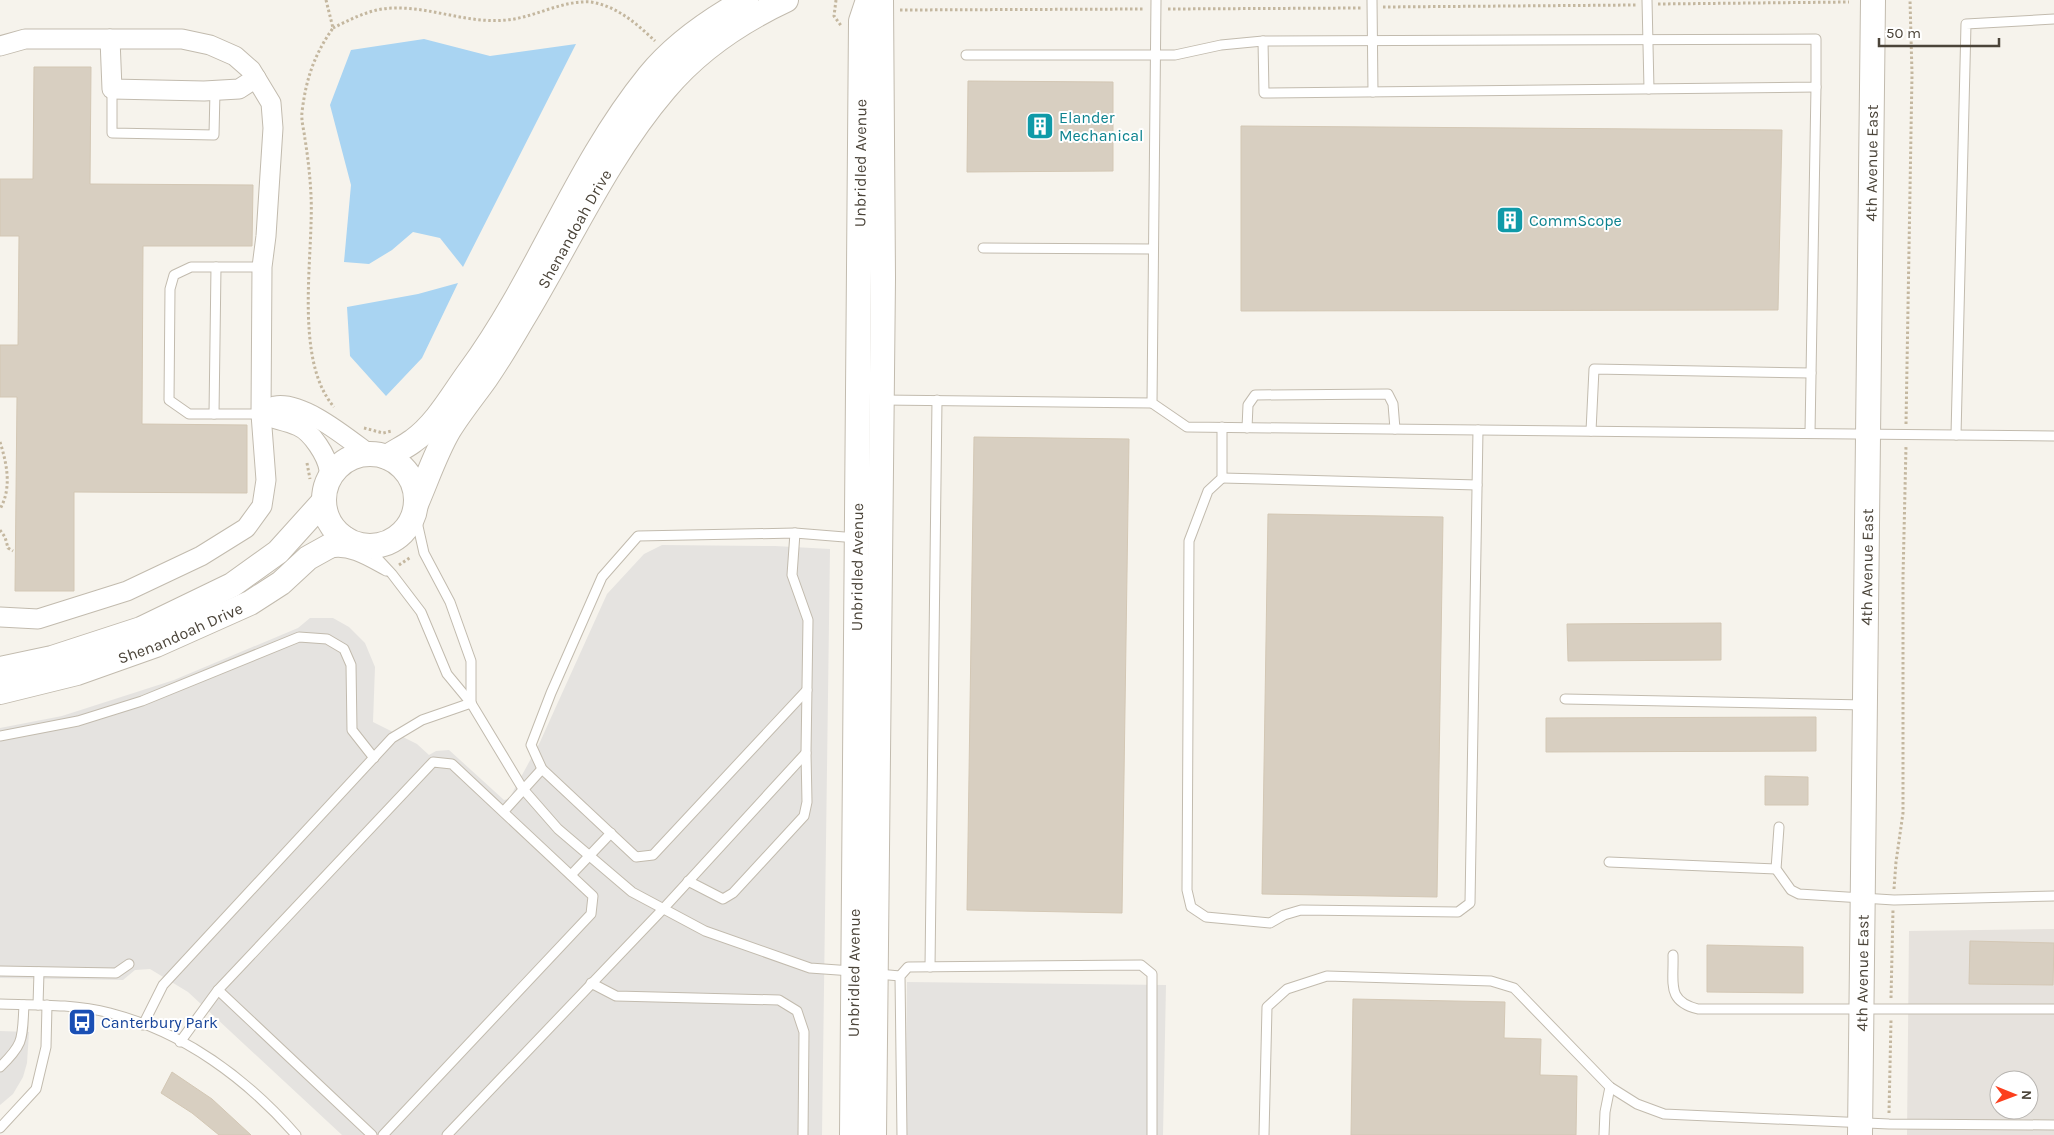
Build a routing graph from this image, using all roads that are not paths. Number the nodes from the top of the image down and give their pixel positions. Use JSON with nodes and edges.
{"nodes":[{"id":1,"x":746,"y":0,"type":"edge"},
{"id":2,"x":786,"y":0,"type":"edge"},
{"id":3,"x":1873,"y":0,"type":"edge"},
{"id":4,"x":1647,"y":2,"type":"edge"},
{"id":5,"x":1156,"y":4,"type":"edge"},
{"id":6,"x":1372,"y":4,"type":"edge"},
{"id":7,"x":874,"y":5,"type":"edge"},
{"id":8,"x":2054,"y":19,"type":"edge"},
{"id":9,"x":110,"y":38,"type":"junction"},
{"id":10,"x":1648,"y":39,"type":"junction"},
{"id":11,"x":1263,"y":41,"type":"junction"},
{"id":12,"x":1373,"y":41,"type":"junction"},
{"id":13,"x":0,"y":46,"type":"edge"},
{"id":14,"x":966,"y":55,"type":"dead end"},
{"id":15,"x":1155,"y":55,"type":"junction"},
{"id":16,"x":256,"y":78,"type":"junction"},
{"id":17,"x":1816,"y":87,"type":"junction"},
{"id":18,"x":112,"y":89,"type":"junction"},
{"id":19,"x":1649,"y":89,"type":"junction"},
{"id":20,"x":215,"y":91,"type":"junction"},
{"id":21,"x":1373,"y":92,"type":"junction"},
{"id":22,"x":983,"y":248,"type":"dead end"},
{"id":23,"x":1154,"y":250,"type":"junction"},
{"id":24,"x":216,"y":267,"type":"junction"},
{"id":25,"x":262,"y":267,"type":"junction"},
{"id":26,"x":1811,"y":373,"type":"junction"},
{"id":27,"x":870,"y":400,"type":"junction"},
{"id":28,"x":937,"y":400,"type":"junction"},
{"id":29,"x":1152,"y":403,"type":"junction"},
{"id":30,"x":214,"y":414,"type":"junction"},
{"id":31,"x":261,"y":414,"type":"junction"},
{"id":32,"x":303,"y":420,"type":"junction"},
{"id":33,"x":1222,"y":427,"type":"junction"},
{"id":34,"x":1247,"y":428,"type":"junction"},
{"id":35,"x":1396,"y":429,"type":"junction"},
{"id":36,"x":1478,"y":430,"type":"junction"},
{"id":37,"x":1591,"y":431,"type":"junction"},
{"id":38,"x":1810,"y":433,"type":"junction"},
{"id":39,"x":1868,"y":434,"type":"junction"},
{"id":40,"x":1956,"y":435,"type":"junction"},
{"id":41,"x":2054,"y":436,"type":"edge"},
{"id":42,"x":378,"y":455,"type":"junction"},
{"id":43,"x":1222,"y":478,"type":"junction"},
{"id":44,"x":1477,"y":485,"type":"junction"},
{"id":45,"x":321,"y":489,"type":"junction"},
{"id":46,"x":416,"y":508,"type":"junction"},
{"id":47,"x":795,"y":533,"type":"junction"},
{"id":48,"x":857,"y":538,"type":"junction"},
{"id":49,"x":355,"y":542,"type":"junction"},
{"id":50,"x":308,"y":558,"type":"junction"},
{"id":51,"x":392,"y":574,"type":"junction"},
{"id":52,"x":0,"y":616,"type":"edge"},
{"id":53,"x":0,"y":669,"type":"edge"},
{"id":54,"x":807,"y":690,"type":"junction"},
{"id":55,"x":0,"y":692,"type":"edge"},
{"id":56,"x":1565,"y":699,"type":"dead end"},
{"id":57,"x":471,"y":703,"type":"junction"},
{"id":58,"x":1865,"y":705,"type":"junction"},
{"id":59,"x":0,"y":736,"type":"edge"},
{"id":60,"x":806,"y":753,"type":"junction"},
{"id":61,"x":374,"y":758,"type":"junction"},
{"id":62,"x":542,"y":769,"type":"junction"},
{"id":63,"x":523,"y":789,"type":"junction"},
{"id":64,"x":504,"y":811,"type":"junction"},
{"id":65,"x":1779,"y":827,"type":"dead end"},
{"id":66,"x":611,"y":833,"type":"junction"},
{"id":67,"x":589,"y":856,"type":"junction"},
{"id":68,"x":1609,"y":862,"type":"dead end"},
{"id":69,"x":1776,"y":869,"type":"junction"},
{"id":70,"x":571,"y":874,"type":"junction"},
{"id":71,"x":688,"y":881,"type":"junction"},
{"id":72,"x":2054,"y":896,"type":"edge"},
{"id":73,"x":1863,"y":899,"type":"junction"},
{"id":74,"x":663,"y":908,"type":"junction"},
{"id":75,"x":1673,"y":955,"type":"dead end"},
{"id":76,"x":129,"y":964,"type":"dead end"},
{"id":77,"x":930,"y":967,"type":"junction"},
{"id":78,"x":0,"y":971,"type":"edge"},
{"id":79,"x":39,"y":972,"type":"junction"},
{"id":80,"x":865,"y":972,"type":"junction"},
{"id":81,"x":900,"y":976,"type":"junction"},
{"id":82,"x":591,"y":984,"type":"junction"},
{"id":83,"x":218,"y":990,"type":"junction"},
{"id":84,"x":0,"y":1004,"type":"edge"},
{"id":85,"x":24,"y":1005,"type":"junction"},
{"id":86,"x":42,"y":1005,"type":"junction"},
{"id":87,"x":2054,"y":1009,"type":"edge"},
{"id":88,"x":1861,"y":1010,"type":"junction"},
{"id":89,"x":143,"y":1025,"type":"junction"},
{"id":90,"x":180,"y":1042,"type":"junction"},
{"id":91,"x":0,"y":1067,"type":"edge"},
{"id":92,"x":1610,"y":1087,"type":"junction"},
{"id":93,"x":2054,"y":1125,"type":"edge"},
{"id":94,"x":0,"y":1128,"type":"edge"},
{"id":95,"x":1860,"y":1129,"type":"edge"},
{"id":96,"x":296,"y":1135,"type":"edge"},
{"id":97,"x":372,"y":1135,"type":"edge"},
{"id":98,"x":383,"y":1135,"type":"edge"},
{"id":99,"x":447,"y":1135,"type":"edge"},
{"id":100,"x":804,"y":1135,"type":"edge"},
{"id":101,"x":852,"y":1135,"type":"edge"},
{"id":102,"x":874,"y":1135,"type":"edge"},
{"id":103,"x":902,"y":1135,"type":"edge"},
{"id":104,"x":1152,"y":1135,"type":"edge"},
{"id":105,"x":1264,"y":1135,"type":"edge"},
{"id":106,"x":1604,"y":1135,"type":"edge"}],
"edges":[{"from":1,"to":42,"type":"street","name":"Shenandoah Drive"},
{"from":2,"to":46,"type":"street","name":"Shenandoah Drive"},
{"from":3,"to":39,"type":"street","name":"4th Avenue East"},
{"from":4,"to":10,"type":"lane"},
{"from":5,"to":15,"type":"lane"},
{"from":6,"to":12,"type":"lane"},
{"from":7,"to":27,"type":"street","name":"Unbridled Avenue"},
{"from":8,"to":40,"type":"lane"},
{"from":9,"to":13,"type":"street"},
{"from":9,"to":16,"type":"street"},
{"from":9,"to":18,"type":"street"},
{"from":10,"to":12,"type":"lane"},
{"from":10,"to":17,"type":"lane"},
{"from":10,"to":19,"type":"lane"},
{"from":11,"to":12,"type":"lane"},
{"from":11,"to":15,"type":"lane"},
{"from":11,"to":21,"type":"lane"},
{"from":12,"to":21,"type":"lane"},
{"from":14,"to":15,"type":"lane"},
{"from":15,"to":23,"type":"lane"},
{"from":16,"to":20,"type":"street"},
{"from":16,"to":25,"type":"street"},
{"from":17,"to":19,"type":"lane"},
{"from":17,"to":26,"type":"lane"},
{"from":18,"to":20,"type":"street"},
{"from":18,"to":20,"type":"lane"},
{"from":19,"to":21,"type":"lane"},
{"from":22,"to":23,"type":"lane"},
{"from":23,"to":29,"type":"lane"},
{"from":24,"to":25,"type":"lane"},
{"from":24,"to":30,"type":"lane"},
{"from":24,"to":30,"type":"lane"},
{"from":25,"to":31,"type":"street"},
{"from":26,"to":37,"type":"lane"},
{"from":26,"to":38,"type":"lane"},
{"from":27,"to":28,"type":"lane"},
{"from":27,"to":48,"type":"street","name":"Unbridled Avenue"},
{"from":27,"to":80,"type":"street","name":"Unbridled Avenue"},
{"from":28,"to":29,"type":"lane"},
{"from":28,"to":77,"type":"lane"},
{"from":29,"to":33,"type":"lane"},
{"from":30,"to":31,"type":"lane"},
{"from":31,"to":32,"type":"street"},
{"from":31,"to":52,"type":"street"},
{"from":32,"to":42,"type":"street"},
{"from":32,"to":45,"type":"street"},
{"from":33,"to":34,"type":"lane"},
{"from":33,"to":43,"type":"lane"},
{"from":34,"to":35,"type":"lane"},
{"from":34,"to":35,"type":"lane"},
{"from":35,"to":36,"type":"lane"},
{"from":36,"to":37,"type":"lane"},
{"from":36,"to":44,"type":"lane"},
{"from":37,"to":38,"type":"lane"},
{"from":38,"to":39,"type":"lane"},
{"from":39,"to":40,"type":"lane"},
{"from":39,"to":58,"type":"street","name":"4th Avenue East"},
{"from":40,"to":41,"type":"lane"},
{"from":42,"to":45,"type":"street"},
{"from":42,"to":46,"type":"street"},
{"from":43,"to":44,"type":"lane"},
{"from":43,"to":44,"type":"lane"},
{"from":45,"to":49,"type":"street"},
{"from":45,"to":53,"type":"street","name":"Shenandoah Drive"},
{"from":46,"to":49,"type":"street"},
{"from":46,"to":57,"type":"lane"},
{"from":47,"to":48,"type":"lane"},
{"from":47,"to":54,"type":"lane"},
{"from":47,"to":62,"type":"lane"},
{"from":48,"to":80,"type":"street","name":"Unbridled Avenue"},
{"from":49,"to":50,"type":"street","name":"Shenandoah Drive"},
{"from":49,"to":51,"type":"lane"},
{"from":50,"to":51,"type":"lane"},
{"from":50,"to":55,"type":"street","name":"Shenandoah Drive"},
{"from":51,"to":57,"type":"lane"},
{"from":54,"to":60,"type":"lane"},
{"from":54,"to":66,"type":"lane"},
{"from":56,"to":58,"type":"lane"},
{"from":57,"to":61,"type":"lane"},
{"from":57,"to":63,"type":"lane"},
{"from":58,"to":73,"type":"street","name":"4th Avenue East"},
{"from":59,"to":61,"type":"lane"},
{"from":60,"to":71,"type":"lane"},
{"from":60,"to":71,"type":"lane"},
{"from":61,"to":89,"type":"lane"},
{"from":62,"to":63,"type":"lane"},
{"from":62,"to":66,"type":"lane"},
{"from":63,"to":64,"type":"lane"},
{"from":63,"to":67,"type":"lane"},
{"from":64,"to":70,"type":"lane"},
{"from":64,"to":83,"type":"lane"},
{"from":65,"to":69,"type":"lane"},
{"from":66,"to":67,"type":"lane"},
{"from":67,"to":70,"type":"lane"},
{"from":67,"to":74,"type":"lane"},
{"from":68,"to":69,"type":"lane"},
{"from":69,"to":73,"type":"lane"},
{"from":70,"to":98,"type":"lane"},
{"from":71,"to":74,"type":"lane"},
{"from":72,"to":73,"type":"lane"},
{"from":73,"to":88,"type":"street","name":"4th Avenue East"},
{"from":74,"to":80,"type":"lane"},
{"from":74,"to":82,"type":"lane"},
{"from":75,"to":88,"type":"lane"},
{"from":76,"to":79,"type":"lane"},
{"from":77,"to":81,"type":"lane"},
{"from":77,"to":104,"type":"lane"},
{"from":78,"to":79,"type":"lane"},
{"from":79,"to":86,"type":"lane"},
{"from":80,"to":81,"type":"lane"},
{"from":80,"to":101,"type":"street","name":"Unbridled Avenue"},
{"from":80,"to":102,"type":"street","name":"Unbridled Avenue"},
{"from":81,"to":103,"type":"lane"},
{"from":82,"to":99,"type":"lane"},
{"from":82,"to":100,"type":"lane"},
{"from":83,"to":90,"type":"lane"},
{"from":83,"to":97,"type":"lane"},
{"from":84,"to":85,"type":"lane"},
{"from":85,"to":86,"type":"lane"},
{"from":85,"to":91,"type":"lane"},
{"from":86,"to":89,"type":"lane"},
{"from":86,"to":94,"type":"lane"},
{"from":87,"to":88,"type":"lane"},
{"from":88,"to":95,"type":"street","name":"4th Avenue East"},
{"from":89,"to":90,"type":"lane"},
{"from":90,"to":96,"type":"lane"},
{"from":92,"to":95,"type":"lane"},
{"from":92,"to":105,"type":"lane"},
{"from":92,"to":106,"type":"lane"},
{"from":93,"to":95,"type":"lane"}]}
